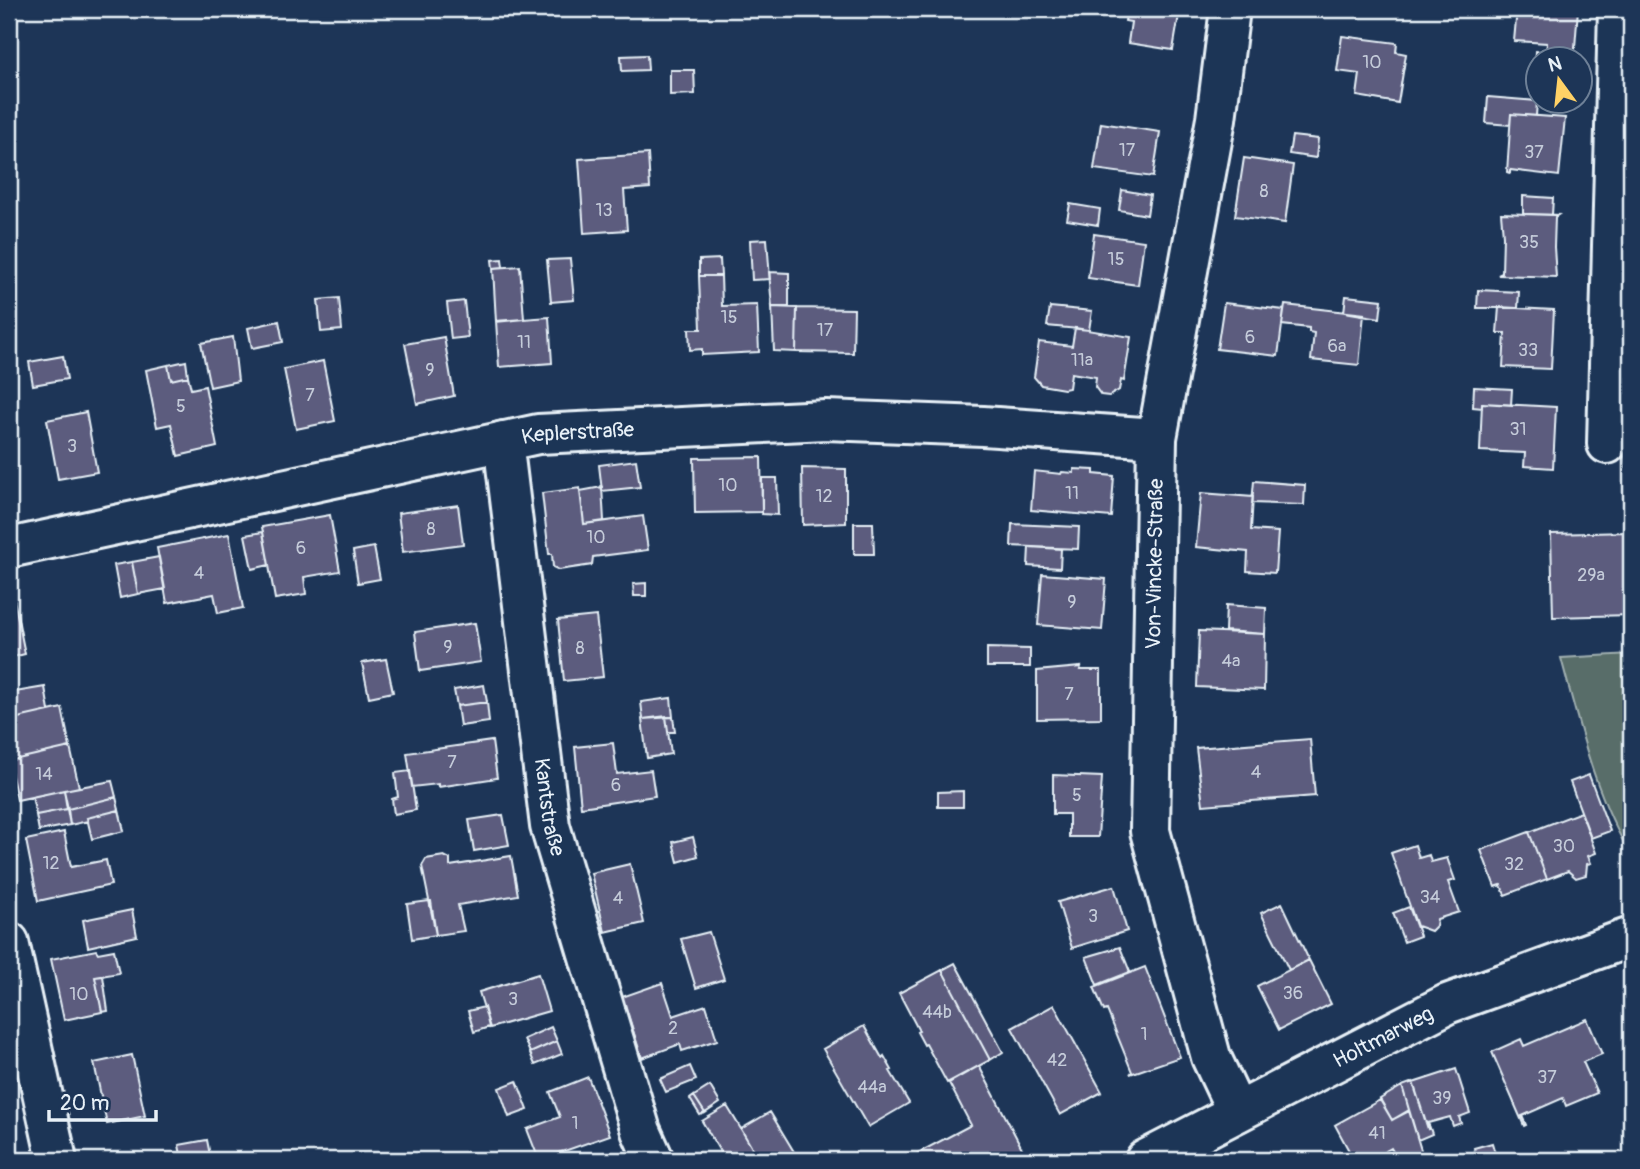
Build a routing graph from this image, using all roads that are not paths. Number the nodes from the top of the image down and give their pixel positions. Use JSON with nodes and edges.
{"nodes":[{"id":1,"x":1230,"y":9,"type":"edge"},
{"id":2,"x":1618,"y":9,"type":"edge"},
{"id":3,"x":1157,"y":438,"type":"junction"},
{"id":4,"x":503,"y":441,"type":"junction"},
{"id":5,"x":1607,"y":444,"type":"dead end"},
{"id":6,"x":9,"y":548,"type":"edge"},
{"id":7,"x":1631,"y":937,"type":"edge"},
{"id":8,"x":9,"y":942,"type":"edge"},
{"id":9,"x":1237,"y":1112,"type":"junction"},
{"id":10,"x":57,"y":1160,"type":"edge"},
{"id":11,"x":654,"y":1160,"type":"edge"},
{"id":12,"x":1145,"y":1160,"type":"edge"}],
"edges":[{"from":1,"to":3,"type":"street","name":"Von-Vincke-Straße"},
{"from":2,"to":5,"type":"street"},
{"from":3,"to":4,"type":"street","name":"Keplerstraße"},
{"from":3,"to":9,"type":"street","name":"Von-Vincke-Straße"},
{"from":4,"to":6,"type":"street","name":"Keplerstraße"},
{"from":4,"to":11,"type":"street","name":"Kantstraße"},
{"from":7,"to":9,"type":"street","name":"Holtmarweg"},
{"from":8,"to":10,"type":"street"},
{"from":9,"to":12,"type":"street","name":"Holtmarweg"}]}
